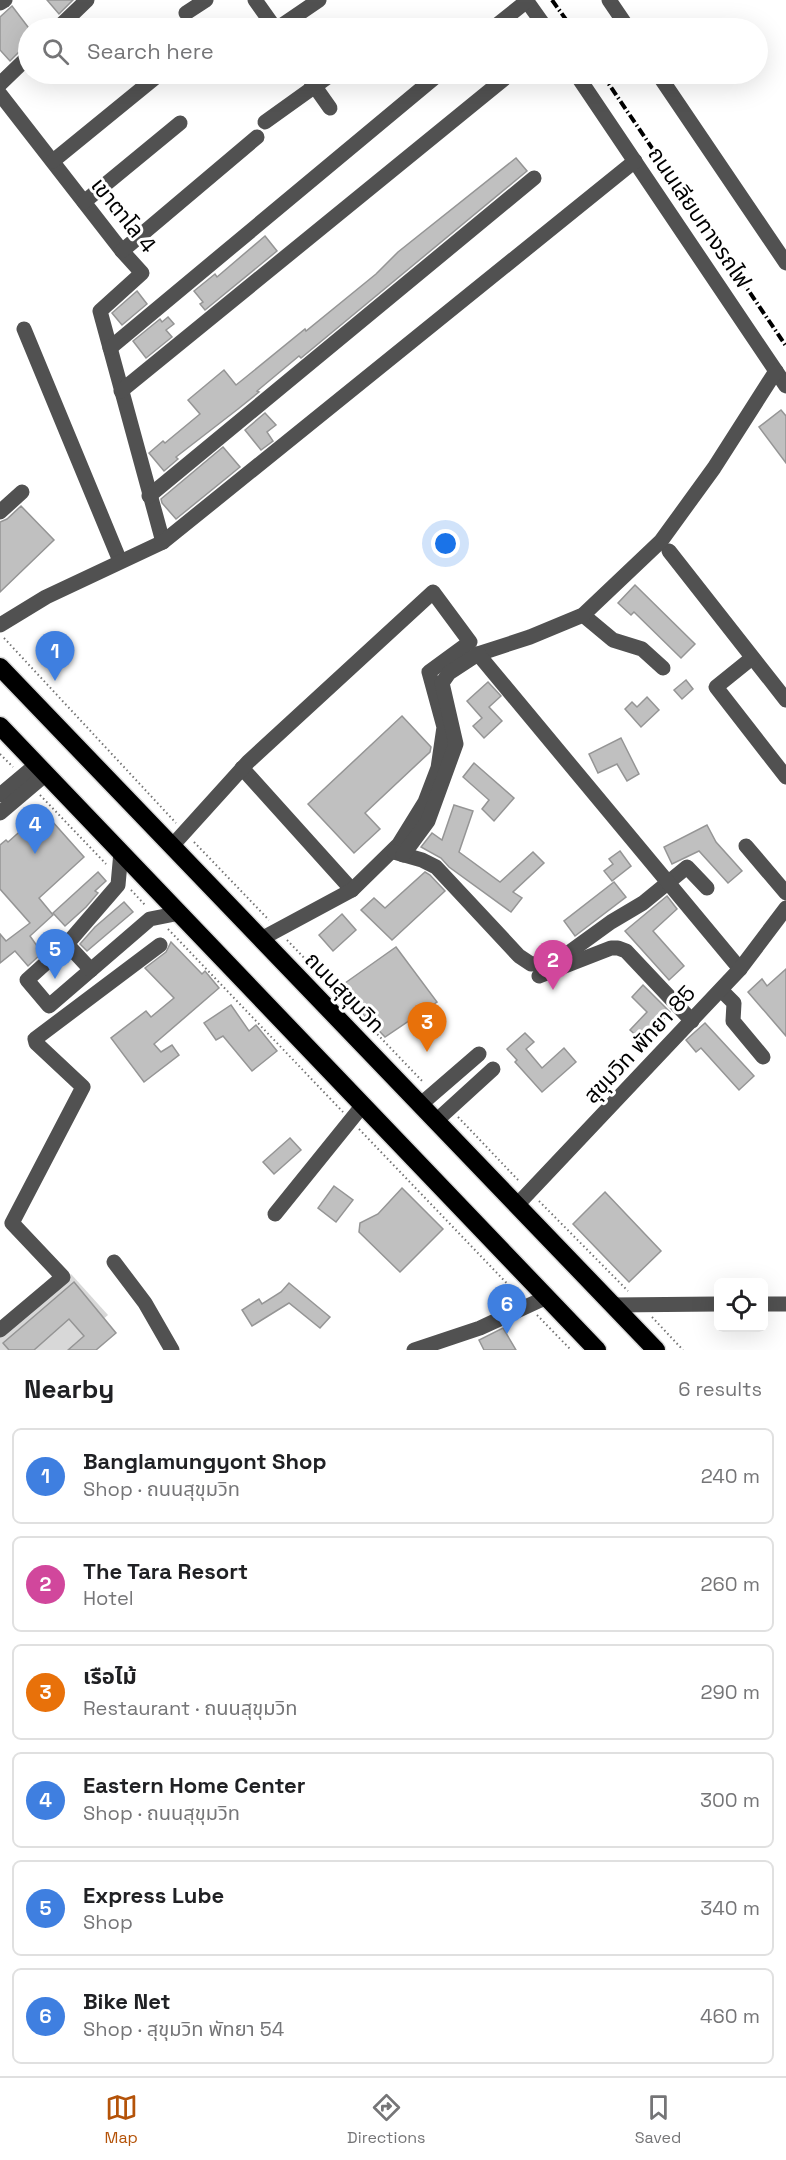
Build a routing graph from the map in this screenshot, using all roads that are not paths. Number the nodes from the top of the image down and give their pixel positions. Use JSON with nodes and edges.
{"nodes":[{"id":1,"x":5,"y":0,"type":"edge"},
{"id":2,"x":87,"y":0,"type":"edge"},
{"id":3,"x":206,"y":0,"type":"edge"},
{"id":4,"x":255,"y":0,"type":"edge"},
{"id":5,"x":319,"y":0,"type":"edge"},
{"id":6,"x":527,"y":0,"type":"edge"},
{"id":7,"x":609,"y":0,"type":"edge"},
{"id":8,"x":0,"y":3,"type":"edge"},
{"id":9,"x":186,"y":14,"type":"dead end"},
{"id":10,"x":68,"y":18,"type":"edge"},
{"id":11,"x":268,"y":18,"type":"edge"},
{"id":12,"x":291,"y":18,"type":"edge"},
{"id":13,"x":505,"y":18,"type":"edge"},
{"id":14,"x":539,"y":18,"type":"edge"},
{"id":15,"x":621,"y":18,"type":"edge"},
{"id":16,"x":18,"y":67,"type":"edge"},
{"id":17,"x":0,"y":84,"type":"edge"},
{"id":18,"x":147,"y":84,"type":"edge"},
{"id":19,"x":306,"y":84,"type":"edge"},
{"id":20,"x":313,"y":84,"type":"edge"},
{"id":21,"x":427,"y":84,"type":"edge"},
{"id":22,"x":498,"y":84,"type":"edge"},
{"id":23,"x":583,"y":84,"type":"edge"},
{"id":24,"x":665,"y":84,"type":"edge"},
{"id":25,"x":0,"y":94,"type":"edge"},
{"id":26,"x":330,"y":108,"type":"dead end"},
{"id":27,"x":265,"y":122,"type":"dead end"},
{"id":28,"x":180,"y":123,"type":"dead end"},
{"id":29,"x":257,"y":137,"type":"dead end"},
{"id":30,"x":53,"y":161,"type":"junction"},
{"id":31,"x":635,"y":161,"type":"junction"},
{"id":32,"x":534,"y":178,"type":"dead end"},
{"id":33,"x":84,"y":202,"type":"junction"},
{"id":34,"x":123,"y":251,"type":"junction"},
{"id":35,"x":786,"y":263,"type":"edge"},
{"id":36,"x":24,"y":330,"type":"dead end"},
{"id":37,"x":110,"y":348,"type":"junction"},
{"id":38,"x":776,"y":371,"type":"junction"},
{"id":39,"x":786,"y":386,"type":"edge"},
{"id":40,"x":121,"y":391,"type":"junction"},
{"id":41,"x":22,"y":492,"type":"dead end"},
{"id":42,"x":150,"y":496,"type":"junction"},
{"id":43,"x":0,"y":512,"type":"edge"},
{"id":44,"x":163,"y":542,"type":"junction"},
{"id":45,"x":669,"y":551,"type":"dead end"},
{"id":46,"x":120,"y":561,"type":"junction"},
{"id":47,"x":583,"y":615,"type":"junction"},
{"id":48,"x":0,"y":625,"type":"edge"},
{"id":49,"x":478,"y":654,"type":"junction"},
{"id":50,"x":752,"y":658,"type":"junction"},
{"id":51,"x":0,"y":667,"type":"edge"},
{"id":52,"x":663,"y":668,"type":"dead end"},
{"id":53,"x":786,"y":700,"type":"edge"},
{"id":54,"x":0,"y":726,"type":"edge"},
{"id":55,"x":242,"y":768,"type":"junction"},
{"id":56,"x":41,"y":769,"type":"junction"},
{"id":57,"x":786,"y":777,"type":"edge"},
{"id":58,"x":27,"y":782,"type":"junction"},
{"id":59,"x":0,"y":795,"type":"edge"},
{"id":60,"x":0,"y":813,"type":"edge"},
{"id":61,"x":172,"y":846,"type":"junction"},
{"id":62,"x":746,"y":846,"type":"dead end"},
{"id":63,"x":121,"y":852,"type":"junction"},
{"id":64,"x":397,"y":853,"type":"junction"},
{"id":65,"x":668,"y":883,"type":"junction"},
{"id":66,"x":707,"y":888,"type":"dead end"},
{"id":67,"x":352,"y":891,"type":"junction"},
{"id":68,"x":786,"y":893,"type":"edge"},
{"id":69,"x":786,"y":908,"type":"edge"},
{"id":70,"x":180,"y":913,"type":"junction"},
{"id":71,"x":261,"y":939,"type":"junction"},
{"id":72,"x":67,"y":944,"type":"junction"},
{"id":73,"x":160,"y":945,"type":"dead end"},
{"id":74,"x":740,"y":969,"type":"junction"},
{"id":75,"x":91,"y":970,"type":"junction"},
{"id":76,"x":539,"y":976,"type":"dead end"},
{"id":77,"x":721,"y":990,"type":"junction"},
{"id":78,"x":692,"y":1022,"type":"junction"},
{"id":79,"x":479,"y":1054,"type":"dead end"},
{"id":80,"x":763,"y":1057,"type":"dead end"},
{"id":81,"x":493,"y":1069,"type":"dead end"},
{"id":82,"x":427,"y":1099,"type":"junction"},
{"id":83,"x":363,"y":1105,"type":"junction"},
{"id":84,"x":443,"y":1115,"type":"junction"},
{"id":85,"x":524,"y":1199,"type":"junction"},
{"id":86,"x":275,"y":1215,"type":"dead end"},
{"id":87,"x":6,"y":1224,"type":"edge"},
{"id":88,"x":114,"y":1262,"type":"dead end"},
{"id":89,"x":547,"y":1297,"type":"junction"},
{"id":90,"x":714,"y":1304,"type":"edge"},
{"id":91,"x":768,"y":1304,"type":"edge"},
{"id":92,"x":786,"y":1304,"type":"edge"},
{"id":93,"x":613,"y":1305,"type":"junction"},
{"id":94,"x":0,"y":1330,"type":"edge"},
{"id":95,"x":592,"y":1348,"type":"edge"},
{"id":96,"x":172,"y":1350,"type":"edge"},
{"id":97,"x":414,"y":1350,"type":"edge"},
{"id":98,"x":656,"y":1350,"type":"edge"}],
"edges":[{"from":1,"to":8,"type":"street"},
{"from":2,"to":10,"type":"street"},
{"from":3,"to":9,"type":"street"},
{"from":4,"to":11,"type":"street"},
{"from":5,"to":12,"type":"street"},
{"from":6,"to":13,"type":"street"},
{"from":6,"to":14,"type":"street"},
{"from":7,"to":15,"type":"street"},
{"from":16,"to":17,"type":"street"},
{"from":18,"to":30,"type":"street"},
{"from":19,"to":27,"type":"street"},
{"from":20,"to":26,"type":"street"},
{"from":21,"to":37,"type":"street"},
{"from":22,"to":40,"type":"street"},
{"from":23,"to":31,"type":"street","name":"ถนนเลียบทางรถไฟ"},
{"from":24,"to":35,"type":"street","name":"ถนนเลียบทางรถไฟ"},
{"from":25,"to":30,"type":"street","name":"เขาตาโล 4"},
{"from":28,"to":33,"type":"street"},
{"from":29,"to":34,"type":"street"},
{"from":30,"to":33,"type":"street","name":"เขาตาโล 4"},
{"from":31,"to":38,"type":"street","name":"ถนนเลียบทางรถไฟ"},
{"from":31,"to":44,"type":"street"},
{"from":32,"to":42,"type":"street"},
{"from":33,"to":34,"type":"street","name":"เขาตาโล 4"},
{"from":34,"to":37,"type":"street","name":"เขาตาโล 4"},
{"from":36,"to":46,"type":"street"},
{"from":37,"to":40,"type":"street","name":"เขาตาโล 4"},
{"from":38,"to":39,"type":"street","name":"ถนนเลียบทางรถไฟ"},
{"from":38,"to":47,"type":"street"},
{"from":40,"to":42,"type":"street","name":"เขาตาโล 4"},
{"from":41,"to":43,"type":"street"},
{"from":42,"to":44,"type":"street","name":"เขาตาโล 4"},
{"from":44,"to":46,"type":"street"},
{"from":45,"to":50,"type":"street"},
{"from":46,"to":48,"type":"street"},
{"from":47,"to":49,"type":"street"},
{"from":47,"to":52,"type":"street"},
{"from":49,"to":64,"type":"street"},
{"from":49,"to":65,"type":"street"},
{"from":50,"to":53,"type":"street"},
{"from":50,"to":57,"type":"street"},
{"from":51,"to":61,"type":"highway","name":"ถนนสุขุมวิท"},
{"from":54,"to":56,"type":"highway"},
{"from":55,"to":61,"type":"street"},
{"from":55,"to":64,"type":"street"},
{"from":55,"to":67,"type":"street"},
{"from":56,"to":58,"type":"street"},
{"from":56,"to":63,"type":"highway"},
{"from":58,"to":59,"type":"street"},
{"from":58,"to":60,"type":"street"},
{"from":61,"to":71,"type":"highway","name":"ถนนสุขุมวิท"},
{"from":62,"to":68,"type":"street"},
{"from":63,"to":70,"type":"highway"},
{"from":63,"to":72,"type":"street"},
{"from":64,"to":65,"type":"street"},
{"from":64,"to":67,"type":"street"},
{"from":65,"to":66,"type":"street"},
{"from":65,"to":74,"type":"street"},
{"from":67,"to":71,"type":"street"},
{"from":69,"to":74,"type":"street","name":"สุขุมวิท พัทยา 85"},
{"from":70,"to":75,"type":"street"},
{"from":70,"to":83,"type":"highway"},
{"from":71,"to":82,"type":"highway","name":"ถนนสุขุมวิท"},
{"from":72,"to":75,"type":"street"},
{"from":72,"to":75,"type":"street"},
{"from":73,"to":87,"type":"street"},
{"from":74,"to":77,"type":"street","name":"สุขุมวิท พัทยา 85"},
{"from":76,"to":78,"type":"street"},
{"from":77,"to":78,"type":"street","name":"สุขุมวิท พัทยา 85"},
{"from":77,"to":80,"type":"street"},
{"from":78,"to":85,"type":"street","name":"สุขุมวิท พัทยา 85"},
{"from":79,"to":82,"type":"street"},
{"from":81,"to":84,"type":"street"},
{"from":82,"to":84,"type":"highway","name":"ถนนสุขุมวิท"},
{"from":83,"to":86,"type":"street"},
{"from":83,"to":89,"type":"highway"},
{"from":84,"to":85,"type":"highway","name":"ถนนสุขุมวิท"},
{"from":85,"to":93,"type":"highway","name":"ถนนสุขุมวิท"},
{"from":87,"to":94,"type":"street"},
{"from":88,"to":96,"type":"street"},
{"from":89,"to":95,"type":"highway"},
{"from":89,"to":97,"type":"street"},
{"from":90,"to":93,"type":"street"},
{"from":91,"to":92,"type":"street"},
{"from":93,"to":98,"type":"highway","name":"ถนนสุขุมวิท"}]}
